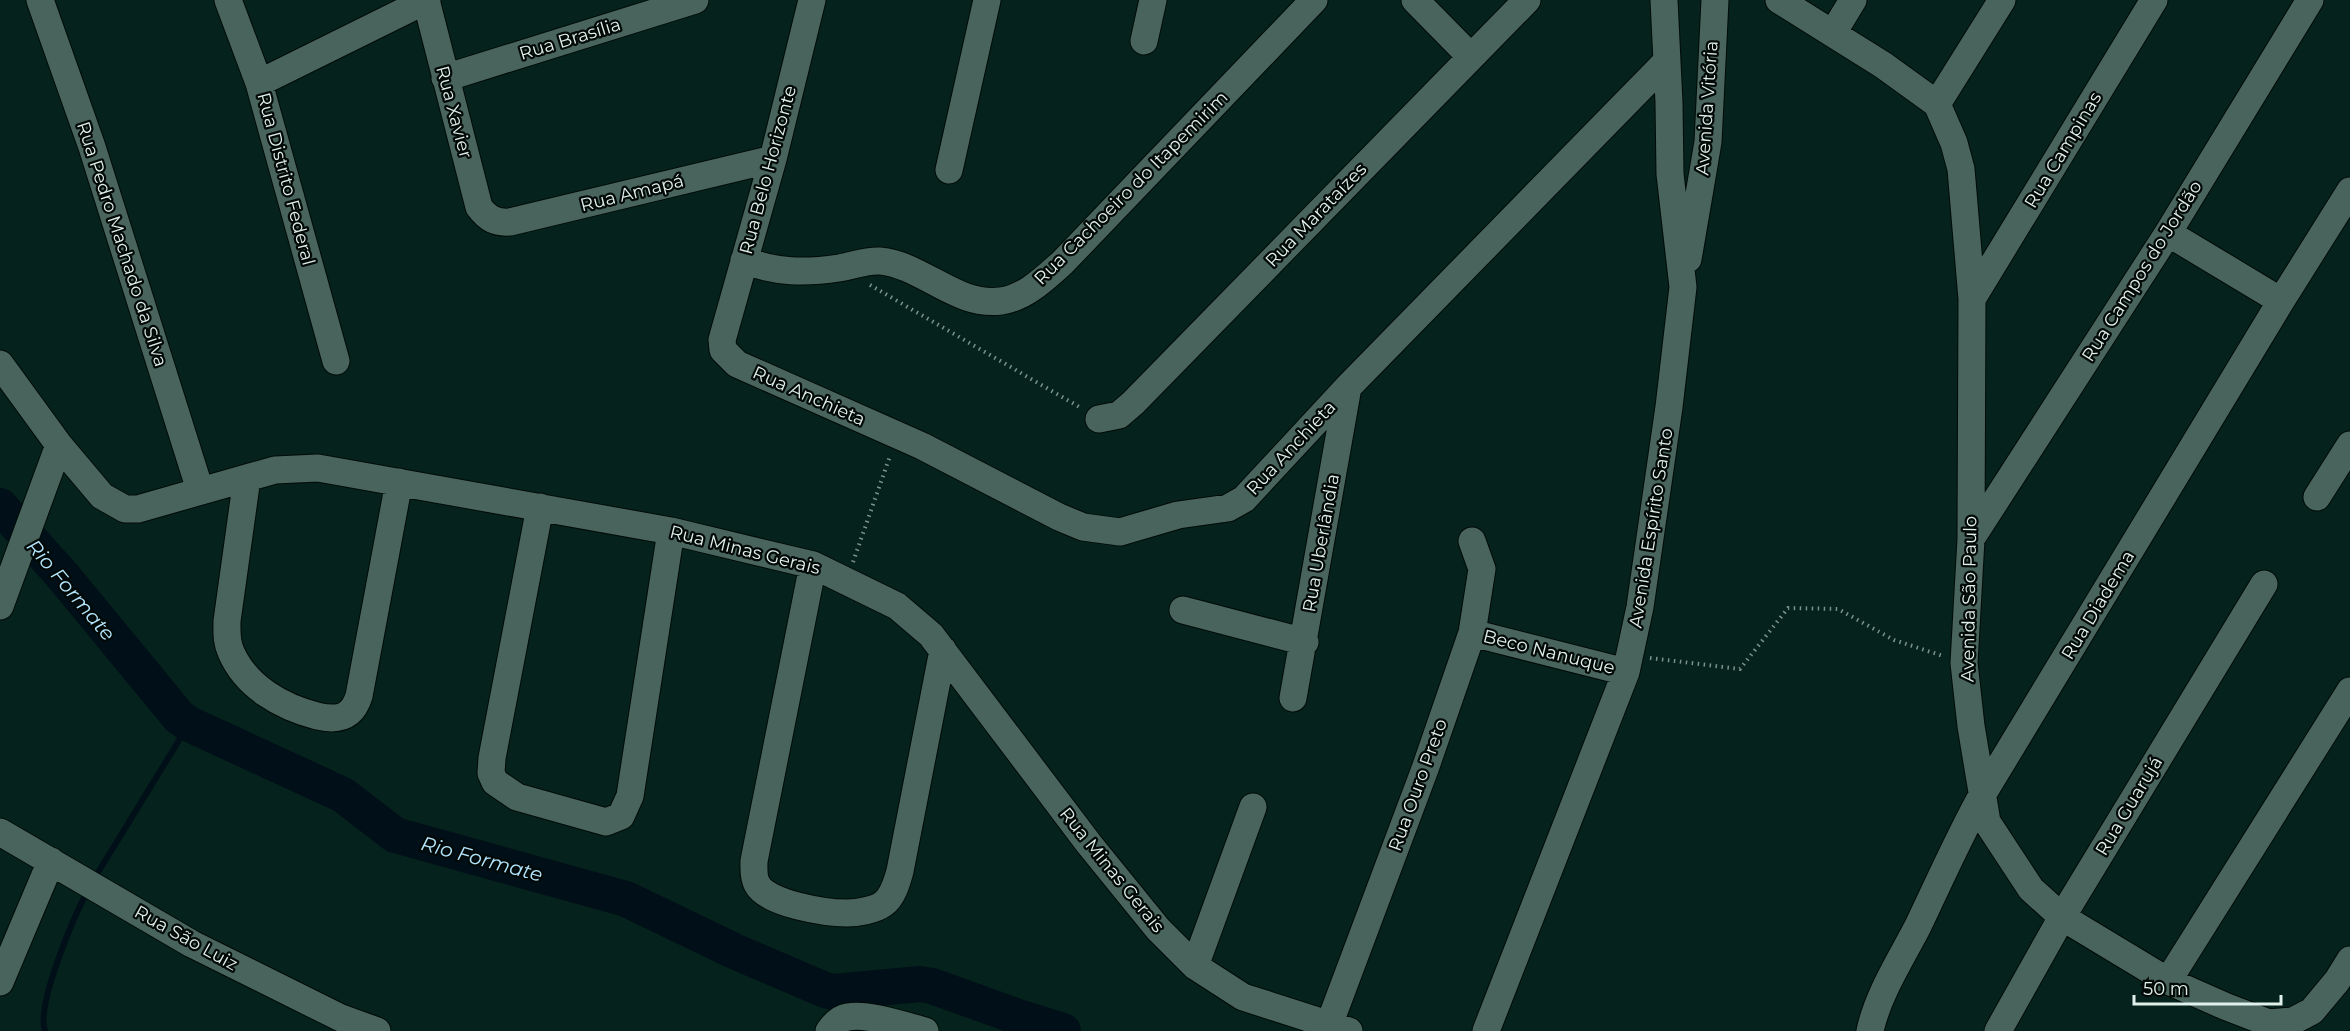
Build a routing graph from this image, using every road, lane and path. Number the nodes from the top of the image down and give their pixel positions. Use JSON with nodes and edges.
{"nodes":[{"id":1,"x":40,"y":0,"type":"edge"},
{"id":2,"x":426,"y":0,"type":"edge"},
{"id":3,"x":695,"y":0,"type":"edge"},
{"id":4,"x":812,"y":0,"type":"edge"},
{"id":5,"x":987,"y":0,"type":"edge"},
{"id":6,"x":1153,"y":0,"type":"edge"},
{"id":7,"x":1314,"y":0,"type":"edge"},
{"id":8,"x":1415,"y":0,"type":"edge"},
{"id":9,"x":1527,"y":0,"type":"edge"},
{"id":10,"x":1664,"y":0,"type":"edge"},
{"id":11,"x":1715,"y":0,"type":"edge"},
{"id":12,"x":1779,"y":0,"type":"edge"},
{"id":13,"x":1853,"y":0,"type":"edge"},
{"id":14,"x":2002,"y":0,"type":"edge"},
{"id":15,"x":2154,"y":0,"type":"edge"},
{"id":16,"x":2310,"y":0,"type":"edge"},
{"id":17,"x":235,"y":7,"type":"edge"},
{"id":18,"x":1833,"y":33,"type":"junction"},
{"id":19,"x":1144,"y":41,"type":"dead end"},
{"id":20,"x":1470,"y":56,"type":"junction"},
{"id":21,"x":1667,"y":61,"type":"junction"},
{"id":22,"x":445,"y":78,"type":"junction"},
{"id":23,"x":260,"y":84,"type":"junction"},
{"id":24,"x":1937,"y":104,"type":"junction"},
{"id":25,"x":773,"y":159,"type":"junction"},
{"id":26,"x":950,"y":170,"type":"dead end"},
{"id":27,"x":1704,"y":171,"type":"junction"},
{"id":28,"x":1670,"y":174,"type":"junction"},
{"id":29,"x":2350,"y":191,"type":"edge"},
{"id":30,"x":491,"y":220,"type":"joint"},
{"id":31,"x":2168,"y":233,"type":"junction"},
{"id":32,"x":744,"y":260,"type":"junction"},
{"id":33,"x":841,"y":268,"type":"junction"},
{"id":34,"x":1683,"y":287,"type":"junction"},
{"id":35,"x":1972,"y":299,"type":"junction"},
{"id":36,"x":2281,"y":301,"type":"junction"},
{"id":37,"x":722,"y":340,"type":"joint"},
{"id":38,"x":336,"y":361,"type":"dead end"},
{"id":39,"x":0,"y":363,"type":"edge"},
{"id":40,"x":1348,"y":387,"type":"junction"},
{"id":41,"x":1100,"y":419,"type":"joint"},
{"id":42,"x":898,"y":435,"type":"junction"},
{"id":43,"x":59,"y":445,"type":"junction"},
{"id":44,"x":2350,"y":445,"type":"edge"},
{"id":45,"x":247,"y":478,"type":"junction"},
{"id":46,"x":399,"y":482,"type":"junction"},
{"id":47,"x":200,"y":490,"type":"junction"},
{"id":48,"x":2317,"y":496,"type":"dead end"},
{"id":49,"x":540,"y":507,"type":"junction"},
{"id":50,"x":671,"y":531,"type":"junction"},
{"id":51,"x":1971,"y":539,"type":"junction"},
{"id":52,"x":1472,"y":541,"type":"dead end"},
{"id":53,"x":813,"y":565,"type":"junction"},
{"id":54,"x":847,"y":579,"type":"junction"},
{"id":55,"x":2264,"y":584,"type":"dead end"},
{"id":56,"x":0,"y":606,"type":"edge"},
{"id":57,"x":1183,"y":610,"type":"dead end"},
{"id":58,"x":1472,"y":633,"type":"junction"},
{"id":59,"x":1305,"y":642,"type":"junction"},
{"id":60,"x":943,"y":650,"type":"junction"},
{"id":61,"x":1964,"y":663,"type":"junction"},
{"id":62,"x":1628,"y":664,"type":"junction"},
{"id":63,"x":2350,"y":691,"type":"edge"},
{"id":64,"x":1293,"y":698,"type":"dead end"},
{"id":65,"x":1981,"y":796,"type":"junction"},
{"id":66,"x":1253,"y":807,"type":"dead end"},
{"id":67,"x":0,"y":832,"type":"edge"},
{"id":68,"x":51,"y":861,"type":"junction"},
{"id":69,"x":2062,"y":917,"type":"junction"},
{"id":70,"x":2350,"y":960,"type":"edge"},
{"id":71,"x":1195,"y":966,"type":"junction"},
{"id":72,"x":2168,"y":981,"type":"junction"},
{"id":73,"x":0,"y":982,"type":"edge"},
{"id":74,"x":338,"y":1024,"type":"edge"},
{"id":75,"x":2268,"y":1027,"type":"edge"},
{"id":76,"x":1339,"y":1028,"type":"edge"},
{"id":77,"x":377,"y":1031,"type":"edge"},
{"id":78,"x":829,"y":1031,"type":"edge"},
{"id":79,"x":926,"y":1031,"type":"edge"},
{"id":80,"x":1486,"y":1031,"type":"edge"},
{"id":81,"x":1870,"y":1031,"type":"edge"},
{"id":82,"x":1998,"y":1031,"type":"edge"}],
"edges":[{"from":1,"to":47,"type":"street","name":"Rua Pedro Machado da Silva"},
{"from":2,"to":22,"type":"street","name":"Rua Xavier"},
{"from":2,"to":23,"type":"street"},
{"from":3,"to":22,"type":"street","name":"Rua Brasília"},
{"from":4,"to":25,"type":"street","name":"Rua Belo Horizonte"},
{"from":5,"to":26,"type":"street"},
{"from":6,"to":19,"type":"street"},
{"from":7,"to":33,"type":"street","name":"Rua Cachoeiro do Itapemirim"},
{"from":8,"to":20,"type":"street"},
{"from":9,"to":20,"type":"street","name":"Rua Marataízes"},
{"from":10,"to":21,"type":"street","name":"Avenida Espírito Santo"},
{"from":11,"to":27,"type":"street","name":"Avenida Vitória"},
{"from":12,"to":18,"type":"street"},
{"from":13,"to":18,"type":"street"},
{"from":14,"to":24,"type":"street"},
{"from":15,"to":35,"type":"street","name":"Rua Campinas"},
{"from":16,"to":31,"type":"street","name":"Rua Campos do Jordão"},
{"from":17,"to":23,"type":"street","name":"Rua Distrito Federal"},
{"from":18,"to":24,"type":"street"},
{"from":20,"to":41,"type":"street","name":"Rua Marataízes"},
{"from":21,"to":28,"type":"street","name":"Avenida Espírito Santo"},
{"from":21,"to":40,"type":"street","name":"Rua Anchieta"},
{"from":22,"to":30,"type":"street","name":"Rua Xavier"},
{"from":23,"to":38,"type":"street","name":"Rua Distrito Federal"},
{"from":24,"to":35,"type":"street","name":"Avenida São Paulo"},
{"from":25,"to":30,"type":"street","name":"Rua Amapá"},
{"from":25,"to":32,"type":"street","name":"Rua Belo Horizonte"},
{"from":27,"to":28,"type":"street"},
{"from":27,"to":34,"type":"street","name":"Avenida Vitória"},
{"from":28,"to":34,"type":"street","name":"Avenida Espírito Santo"},
{"from":29,"to":36,"type":"street","name":"Rua Diadema"},
{"from":31,"to":36,"type":"street"},
{"from":31,"to":51,"type":"street","name":"Rua Campos do Jordão"},
{"from":32,"to":33,"type":"street","name":"Rua Cachoeiro do Itapemirim"},
{"from":32,"to":37,"type":"street","name":"Rua Belo Horizonte"},
{"from":33,"to":41,"type":"path"},
{"from":34,"to":62,"type":"street","name":"Avenida Espírito Santo"},
{"from":35,"to":51,"type":"street","name":"Avenida São Paulo"},
{"from":36,"to":65,"type":"street","name":"Rua Diadema"},
{"from":37,"to":42,"type":"street","name":"Rua Anchieta"},
{"from":39,"to":43,"type":"street","name":"Rua Minas Gerais"},
{"from":40,"to":42,"type":"street","name":"Rua Anchieta"},
{"from":40,"to":59,"type":"street","name":"Rua Uberlândia"},
{"from":42,"to":54,"type":"path"},
{"from":43,"to":47,"type":"street","name":"Rua Minas Gerais"},
{"from":43,"to":56,"type":"street"},
{"from":44,"to":48,"type":"street"},
{"from":45,"to":46,"type":"street","name":"Rua Minas Gerais"},
{"from":45,"to":46,"type":"street"},
{"from":45,"to":47,"type":"street","name":"Rua Minas Gerais"},
{"from":46,"to":49,"type":"street","name":"Rua Minas Gerais"},
{"from":49,"to":50,"type":"street","name":"Rua Minas Gerais"},
{"from":49,"to":50,"type":"street"},
{"from":50,"to":53,"type":"street","name":"Rua Minas Gerais"},
{"from":51,"to":61,"type":"street","name":"Avenida São Paulo"},
{"from":52,"to":58,"type":"street","name":"Rua Ouro Preto"},
{"from":53,"to":54,"type":"street","name":"Rua Minas Gerais"},
{"from":53,"to":60,"type":"street"},
{"from":54,"to":60,"type":"street","name":"Rua Minas Gerais"},
{"from":55,"to":69,"type":"street","name":"Rua Guarujá"},
{"from":57,"to":59,"type":"street"},
{"from":58,"to":62,"type":"street","name":"Beco Nanuque"},
{"from":58,"to":76,"type":"street","name":"Rua Ouro Preto"},
{"from":59,"to":64,"type":"street","name":"Rua Uberlândia"},
{"from":60,"to":71,"type":"street","name":"Rua Minas Gerais"},
{"from":61,"to":62,"type":"path"},
{"from":61,"to":65,"type":"street","name":"Avenida São Paulo"},
{"from":62,"to":80,"type":"street","name":"Avenida Espírito Santo"},
{"from":63,"to":72,"type":"street"},
{"from":65,"to":69,"type":"street","name":"Avenida São Paulo"},
{"from":65,"to":81,"type":"street","name":"Rua Diadema"},
{"from":66,"to":71,"type":"street"},
{"from":67,"to":68,"type":"street","name":"Rua São Luiz"},
{"from":68,"to":73,"type":"street"},
{"from":68,"to":74,"type":"street","name":"Rua São Luiz"},
{"from":69,"to":72,"type":"street","name":"Avenida São Paulo"},
{"from":69,"to":82,"type":"street","name":"Rua Guarujá"},
{"from":70,"to":75,"type":"street","name":"Avenida São Paulo"},
{"from":71,"to":76,"type":"street","name":"Rua Minas Gerais"},
{"from":72,"to":75,"type":"street","name":"Avenida São Paulo"},
{"from":74,"to":77,"type":"street","name":"Rua São Luiz"},
{"from":78,"to":79,"type":"street"}]}
